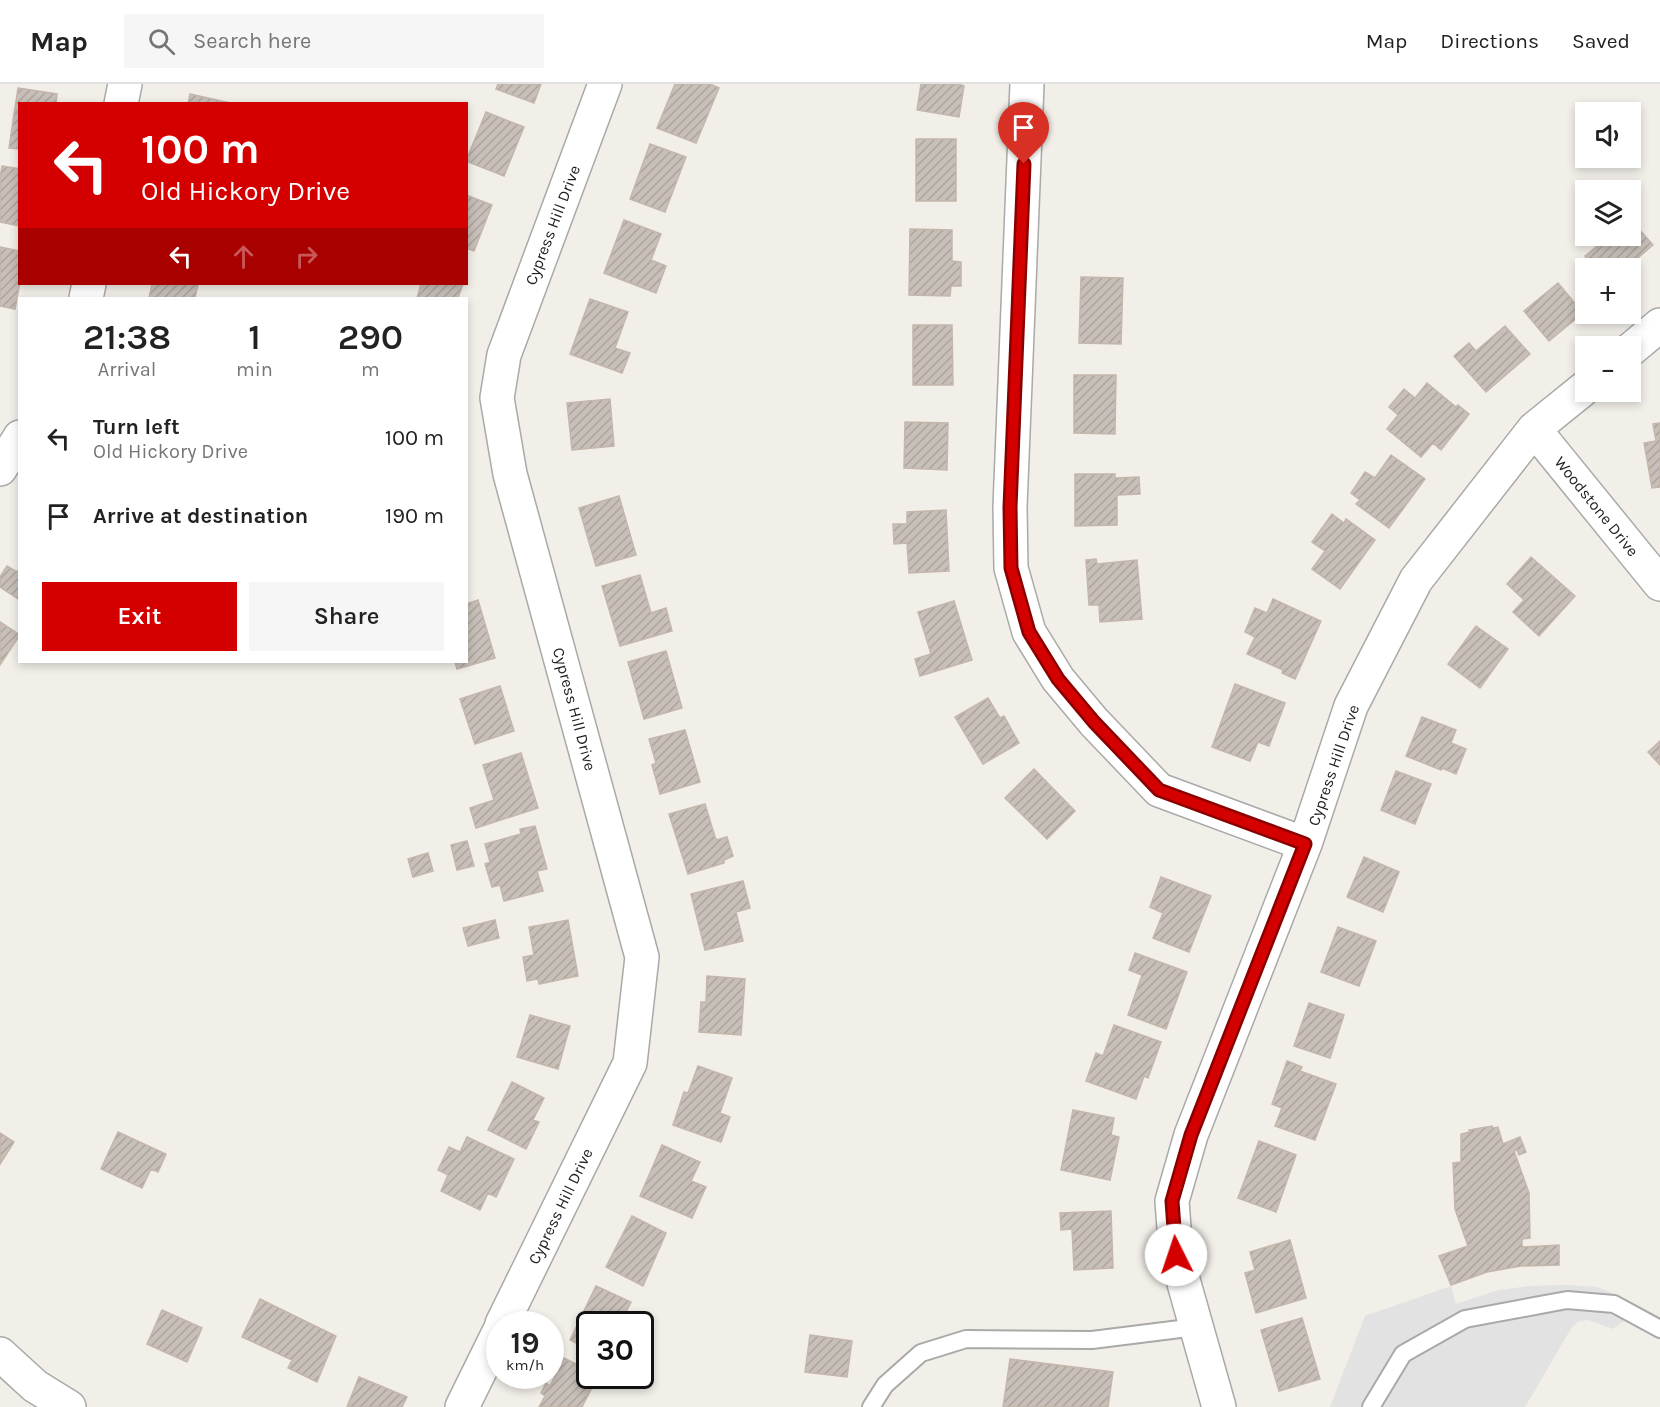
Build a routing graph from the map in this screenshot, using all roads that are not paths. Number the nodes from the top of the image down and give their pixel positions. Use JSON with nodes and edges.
{"nodes":[{"id":1,"x":125,"y":84,"type":"edge"},
{"id":2,"x":605,"y":84,"type":"edge"},
{"id":3,"x":1027,"y":84,"type":"edge"},
{"id":4,"x":121,"y":102,"type":"edge"},
{"id":5,"x":1660,"y":326,"type":"edge"},
{"id":6,"x":1641,"y":341,"type":"edge"},
{"id":7,"x":1575,"y":396,"type":"edge"},
{"id":8,"x":1534,"y":429,"type":"junction"},
{"id":9,"x":18,"y":440,"type":"edge"},
{"id":10,"x":0,"y":469,"type":"edge"},
{"id":11,"x":1660,"y":584,"type":"edge"},
{"id":12,"x":1305,"y":844,"type":"junction"},
{"id":13,"x":508,"y":1311,"type":"edge"},
{"id":14,"x":1196,"y":1327,"type":"junction"},
{"id":15,"x":1660,"y":1329,"type":"edge"},
{"id":16,"x":0,"y":1354,"type":"edge"},
{"id":17,"x":486,"y":1358,"type":"edge"},
{"id":18,"x":27,"y":1397,"type":"edge"},
{"id":19,"x":69,"y":1407,"type":"edge"},
{"id":20,"x":462,"y":1407,"type":"edge"},
{"id":21,"x":871,"y":1407,"type":"edge"},
{"id":22,"x":1219,"y":1407,"type":"edge"},
{"id":23,"x":1371,"y":1407,"type":"edge"}],
"edges":[{"from":1,"to":4,"type":"street"},
{"from":2,"to":13,"type":"street","name":"Cypress Hill Drive"},
{"from":3,"to":12,"type":"street"},
{"from":5,"to":6,"type":"street"},
{"from":7,"to":8,"type":"street","name":"Cypress Hill Drive"},
{"from":8,"to":11,"type":"street","name":"Woodstone Drive"},
{"from":8,"to":12,"type":"street","name":"Cypress Hill Drive"},
{"from":9,"to":10,"type":"street"},
{"from":12,"to":14,"type":"street","name":"Cypress Hill Drive"},
{"from":14,"to":21,"type":"lane"},
{"from":14,"to":22,"type":"street","name":"Cypress Hill Drive"},
{"from":15,"to":23,"type":"lane"},
{"from":16,"to":18,"type":"street"},
{"from":17,"to":20,"type":"street"},
{"from":18,"to":19,"type":"street"}]}
